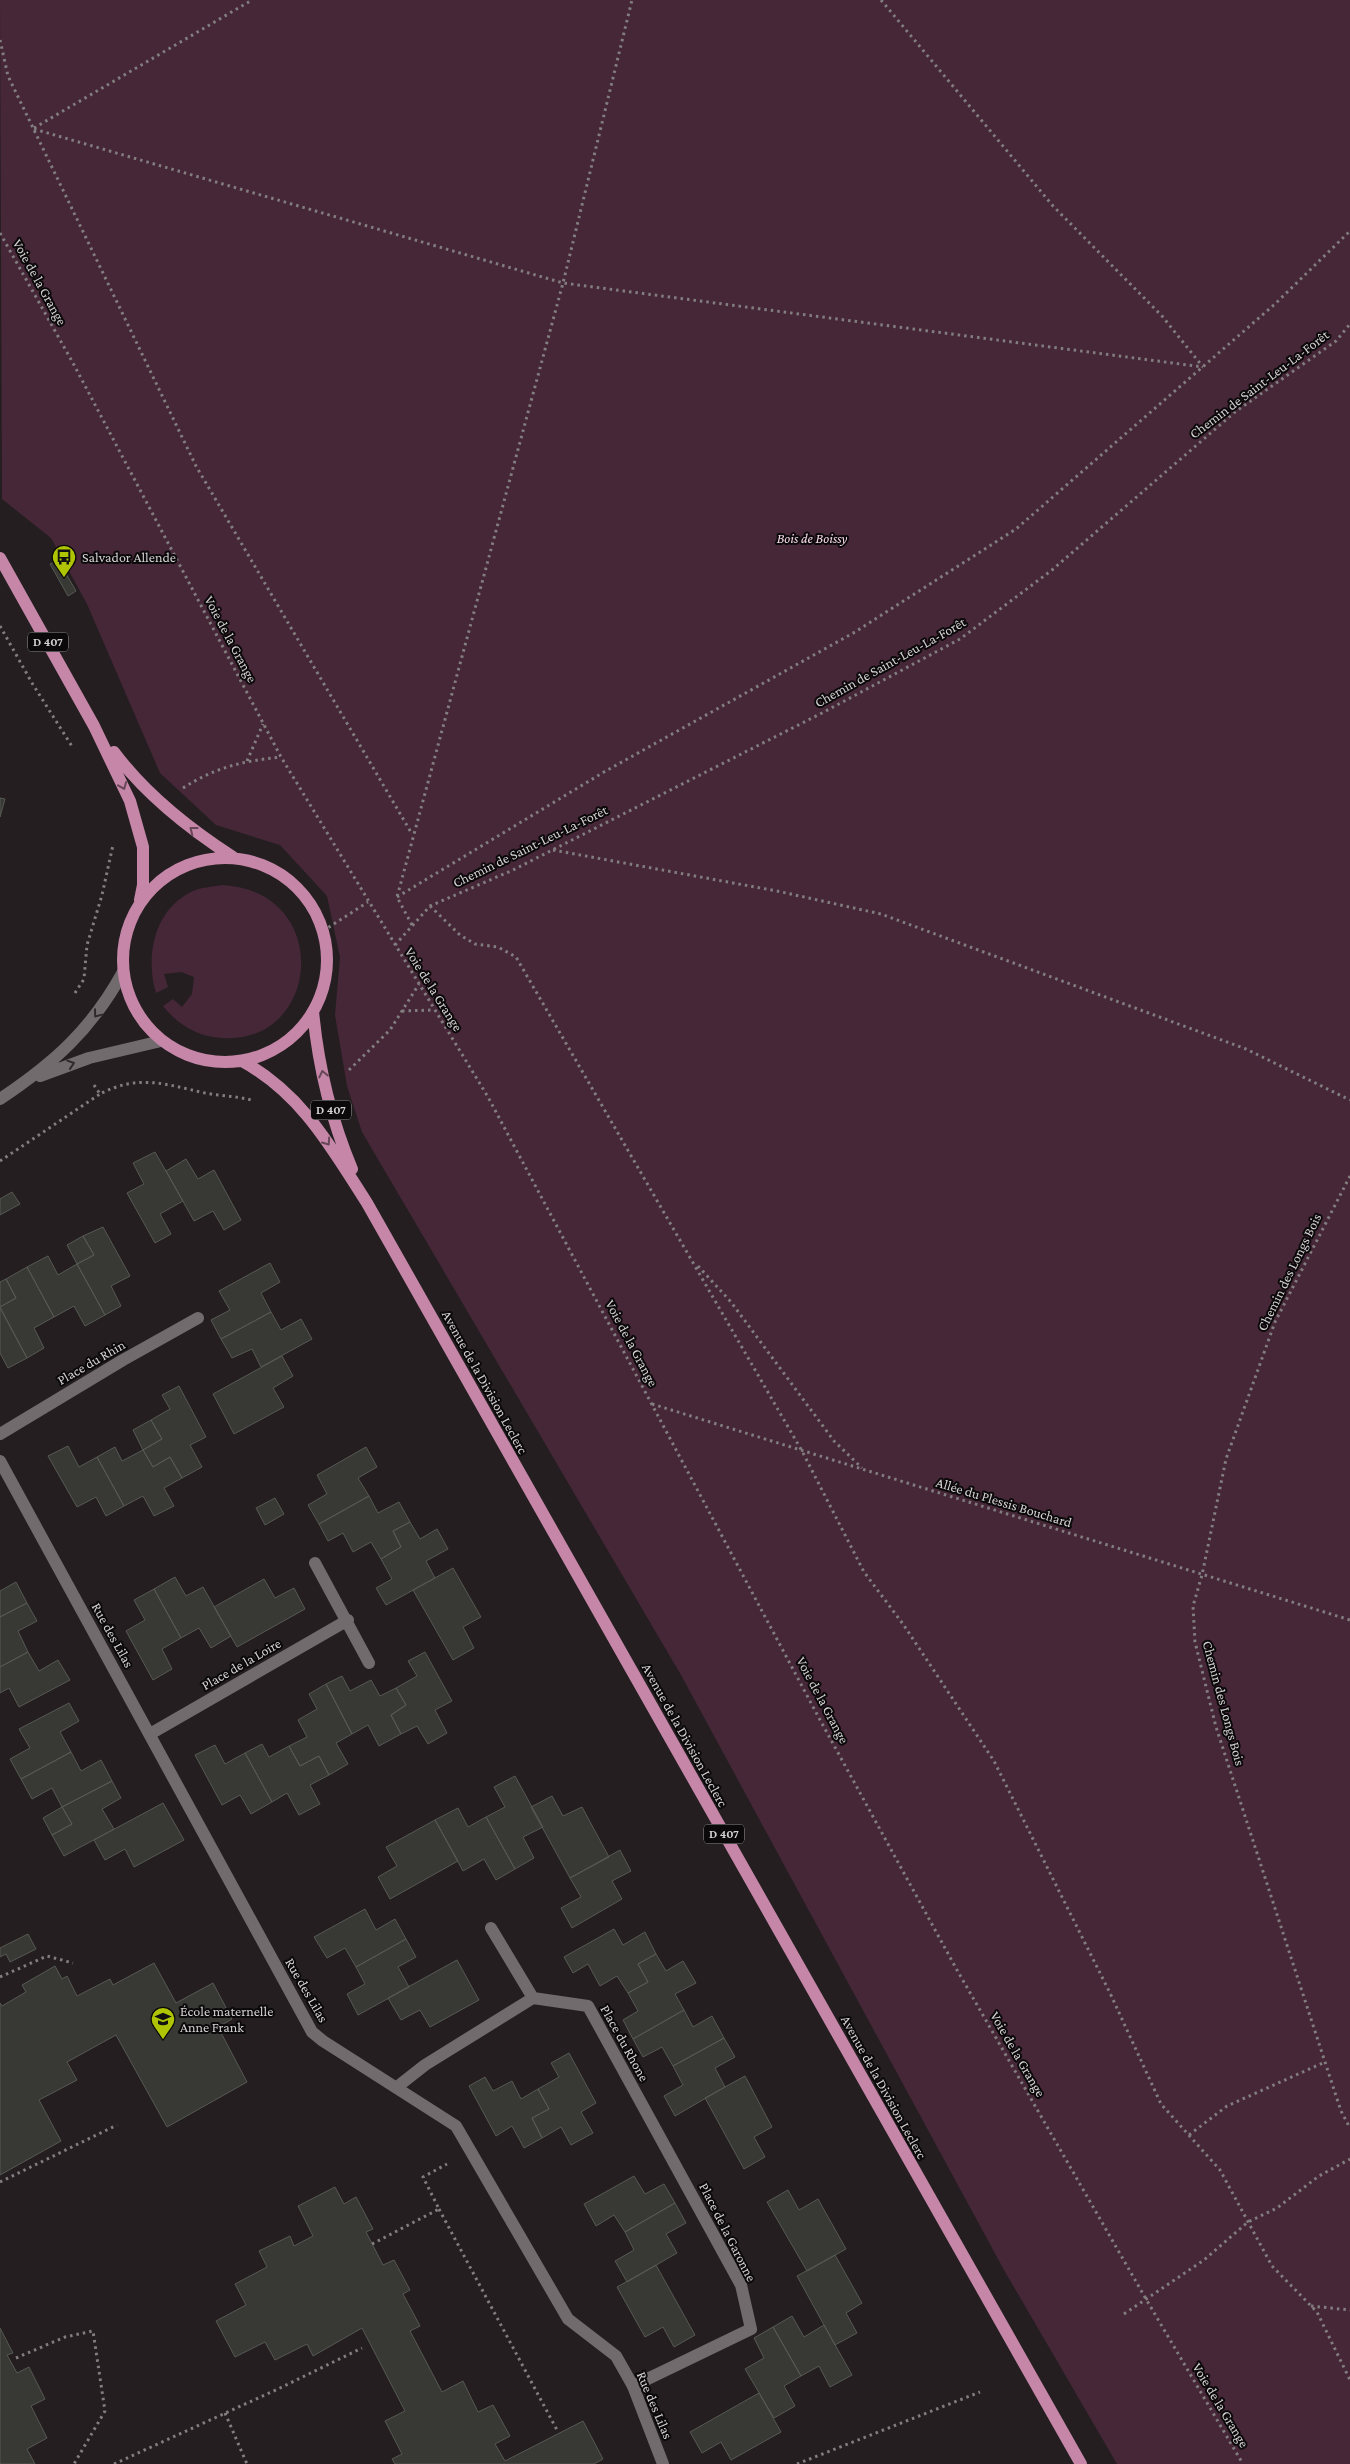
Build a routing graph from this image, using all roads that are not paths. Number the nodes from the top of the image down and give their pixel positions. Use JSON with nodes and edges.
{"nodes":[{"id":1,"x":0,"y":558,"type":"edge"},
{"id":2,"x":94,"y":726,"type":"junction"},
{"id":3,"x":233,"y":858,"type":"junction"},
{"id":4,"x":139,"y":903,"type":"junction"},
{"id":5,"x":123,"y":972,"type":"junction"},
{"id":6,"x":313,"y":1011,"type":"junction"},
{"id":7,"x":161,"y":1041,"type":"junction"},
{"id":8,"x":242,"y":1061,"type":"junction"},
{"id":9,"x":26,"y":1082,"type":"junction"},
{"id":10,"x":0,"y":1099,"type":"edge"},
{"id":11,"x":367,"y":1203,"type":"junction"},
{"id":12,"x":198,"y":1318,"type":"dead end"},
{"id":13,"x":0,"y":1434,"type":"edge"},
{"id":14,"x":0,"y":1461,"type":"edge"},
{"id":15,"x":315,"y":1563,"type":"dead end"},
{"id":16,"x":348,"y":1620,"type":"junction"},
{"id":17,"x":370,"y":1663,"type":"dead end"},
{"id":18,"x":150,"y":1734,"type":"junction"},
{"id":19,"x":491,"y":1928,"type":"dead end"},
{"id":20,"x":533,"y":1998,"type":"junction"},
{"id":21,"x":397,"y":2087,"type":"junction"},
{"id":22,"x":664,"y":2143,"type":"joint"},
{"id":23,"x":634,"y":2386,"type":"junction"},
{"id":24,"x":663,"y":2464,"type":"edge"},
{"id":25,"x":1081,"y":2464,"type":"edge"}],
"edges":[{"from":1,"to":2,"type":"main road","number":"D 407"},
{"from":3,"to":2,"type":"main road","number":"D 407","one_way":true},
{"from":2,"to":4,"type":"main road","number":"D 407","one_way":true},
{"from":3,"to":4,"type":"main road"},
{"from":3,"to":6,"type":"main road"},
{"from":4,"to":5,"type":"main road"},
{"from":5,"to":7,"type":"main road"},
{"from":5,"to":9,"type":"street","one_way":true},
{"from":6,"to":8,"type":"main road"},
{"from":11,"to":6,"type":"main road","name":"Avenue de la Division Leclerc","number":"D 407","one_way":true},
{"from":7,"to":8,"type":"main road"},
{"from":9,"to":7,"type":"street","one_way":true},
{"from":8,"to":11,"type":"main road","name":"Avenue de la Division Leclerc","number":"D 407","one_way":true},
{"from":9,"to":10,"type":"street"},
{"from":11,"to":25,"type":"main road","name":"Avenue de la Division Leclerc","number":"D 407"},
{"from":12,"to":13,"type":"street","name":"Place du Rhin"},
{"from":14,"to":18,"type":"street","name":"Rue des Lilas"},
{"from":15,"to":16,"type":"street"},
{"from":16,"to":17,"type":"street"},
{"from":16,"to":18,"type":"street","name":"Place de la Loire"},
{"from":18,"to":21,"type":"street","name":"Rue des Lilas"},
{"from":19,"to":20,"type":"street"},
{"from":20,"to":21,"type":"street"},
{"from":20,"to":22,"type":"street","name":"Place du Rhone"},
{"from":21,"to":23,"type":"street","name":"Rue des Lilas"},
{"from":22,"to":23,"type":"street","name":"Place de la Garonne"},
{"from":23,"to":24,"type":"street","name":"Rue des Lilas"}]}
